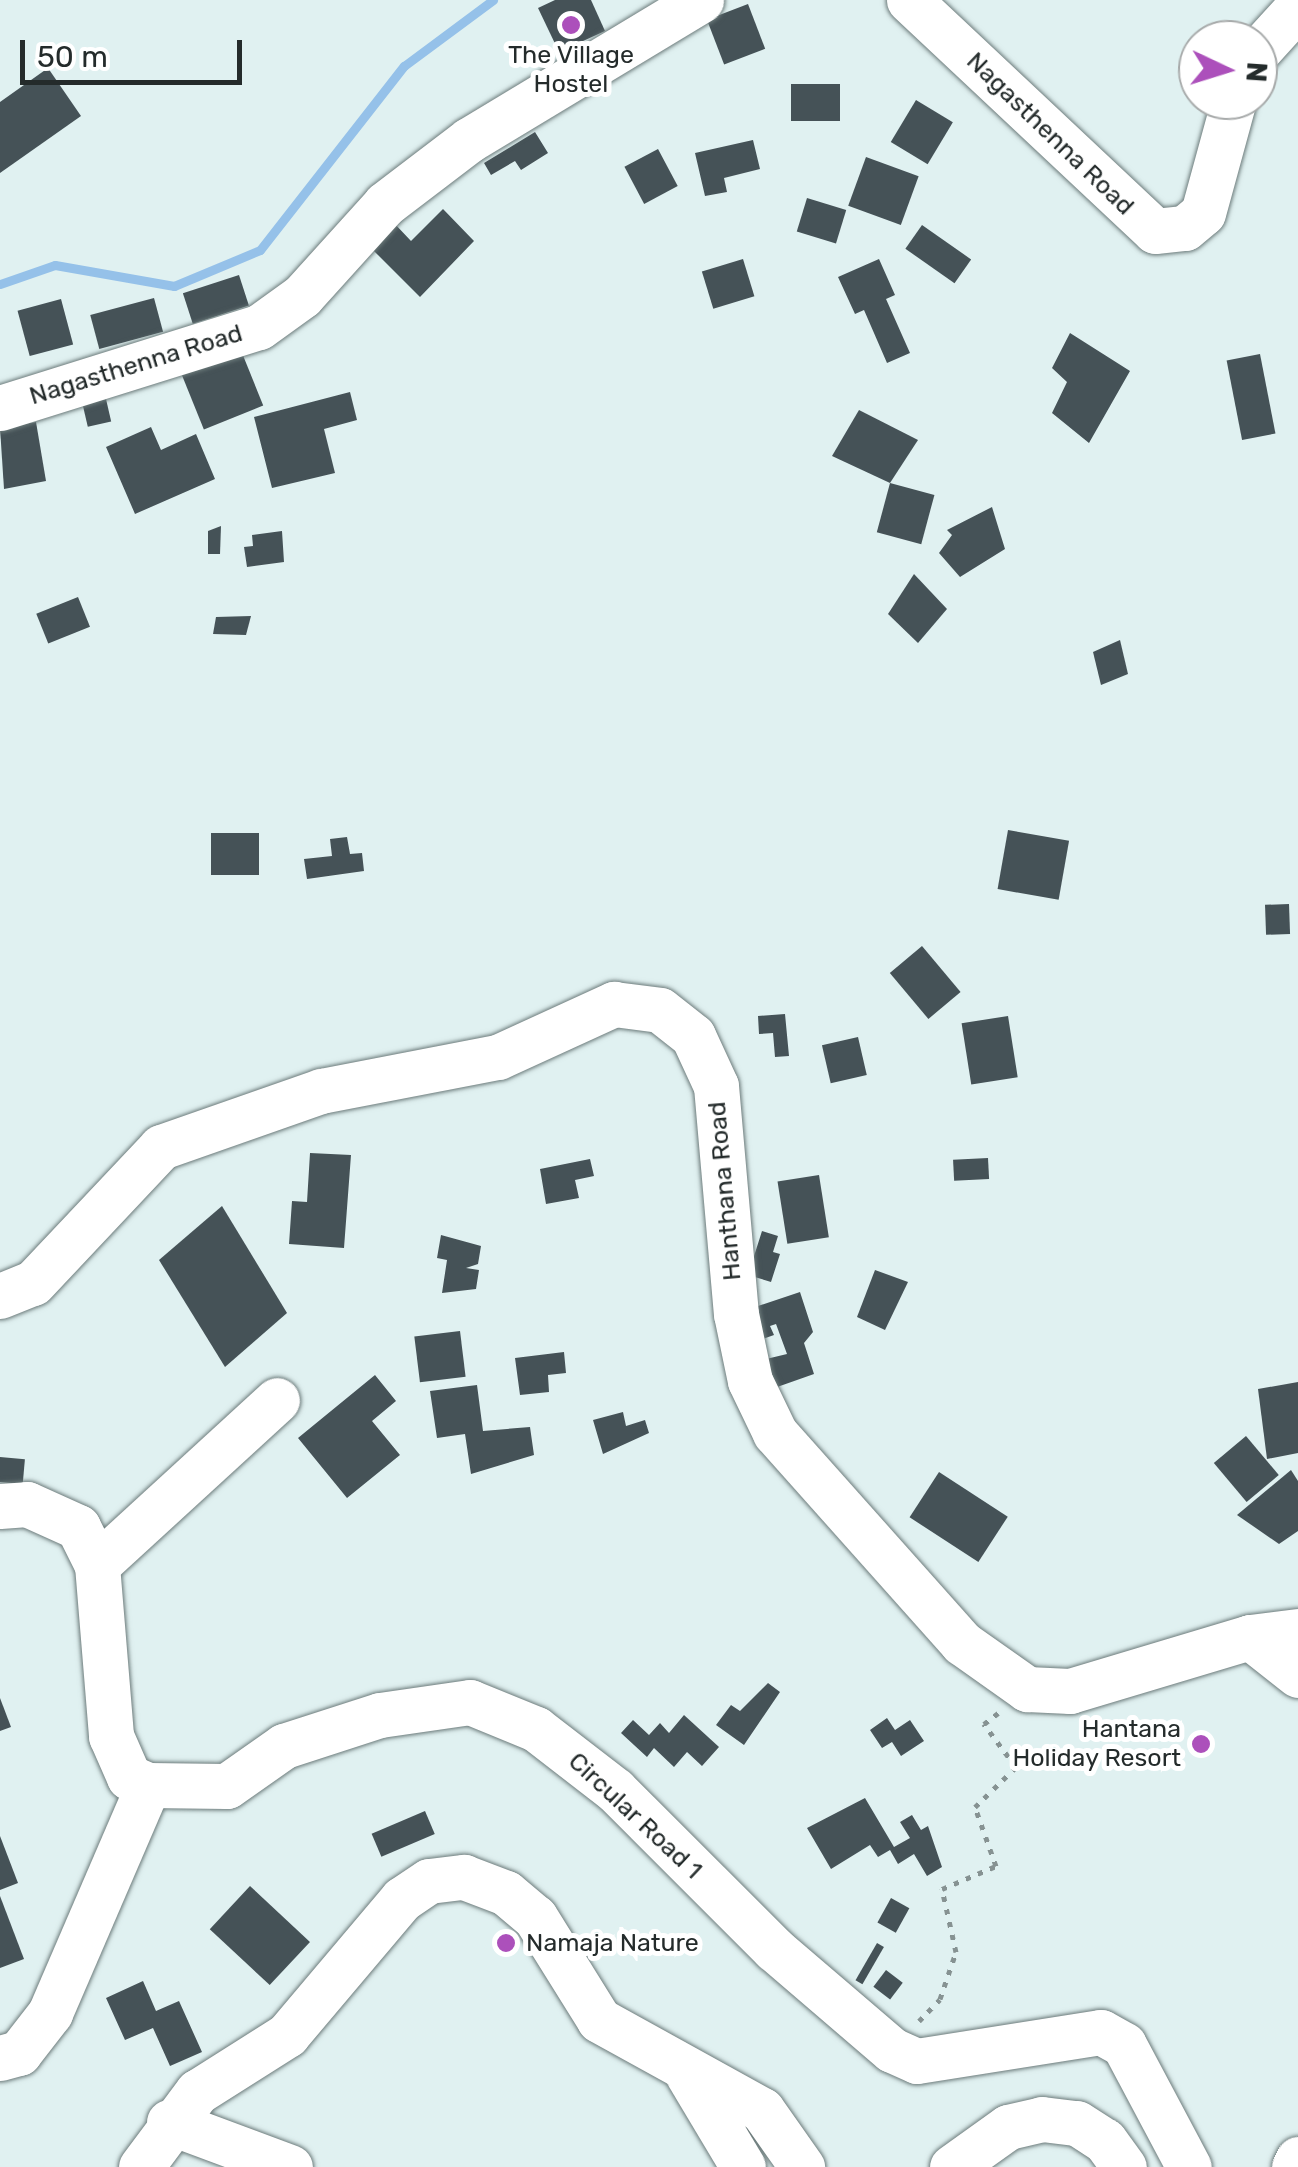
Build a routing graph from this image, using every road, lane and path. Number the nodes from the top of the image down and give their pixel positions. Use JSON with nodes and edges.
{"nodes":[{"id":1,"x":700,"y":0,"type":"edge"},
{"id":2,"x":909,"y":0,"type":"edge"},
{"id":3,"x":1228,"y":120,"type":"edge"},
{"id":4,"x":0,"y":408,"type":"edge"},
{"id":5,"x":0,"y":1296,"type":"edge"},
{"id":6,"x":276,"y":1400,"type":"dead end"},
{"id":7,"x":0,"y":1506,"type":"edge"},
{"id":8,"x":97,"y":1564,"type":"junction"},
{"id":9,"x":1298,"y":1630,"type":"edge"},
{"id":10,"x":1250,"y":1637,"type":"junction"},
{"id":11,"x":1298,"y":1675,"type":"edge"},
{"id":12,"x":1027,"y":1689,"type":"junction"},
{"id":13,"x":148,"y":1784,"type":"junction"},
{"id":14,"x":892,"y":2050,"type":"junction"},
{"id":15,"x":0,"y":2058,"type":"edge"},
{"id":16,"x":688,"y":2075,"type":"junction"},
{"id":17,"x":169,"y":2122,"type":"junction"},
{"id":18,"x":1298,"y":2159,"type":"edge"},
{"id":19,"x":142,"y":2167,"type":"edge"},
{"id":20,"x":290,"y":2167,"type":"edge"},
{"id":21,"x":743,"y":2167,"type":"edge"},
{"id":22,"x":802,"y":2167,"type":"edge"},
{"id":23,"x":952,"y":2167,"type":"edge"},
{"id":24,"x":1124,"y":2167,"type":"edge"},
{"id":25,"x":1189,"y":2167,"type":"edge"},
{"id":26,"x":1294,"y":2167,"type":"edge"}],
"edges":[{"from":1,"to":4,"type":"street","name":"Nagasthenna Road"},
{"from":2,"to":3,"type":"street","name":"Nagasthenna Road"},
{"from":5,"to":12,"type":"street","name":"Hanthana Road"},
{"from":6,"to":8,"type":"street"},
{"from":7,"to":8,"type":"street"},
{"from":8,"to":13,"type":"street"},
{"from":9,"to":10,"type":"street"},
{"from":10,"to":11,"type":"street"},
{"from":10,"to":12,"type":"street"},
{"from":12,"to":14,"type":"path"},
{"from":13,"to":14,"type":"street","name":"Circular Road 1"},
{"from":13,"to":15,"type":"street"},
{"from":14,"to":25,"type":"street"},
{"from":16,"to":17,"type":"street"},
{"from":16,"to":21,"type":"street"},
{"from":16,"to":22,"type":"street"},
{"from":17,"to":19,"type":"street"},
{"from":17,"to":20,"type":"street"},
{"from":18,"to":26,"type":"street"},
{"from":23,"to":24,"type":"street"}]}
